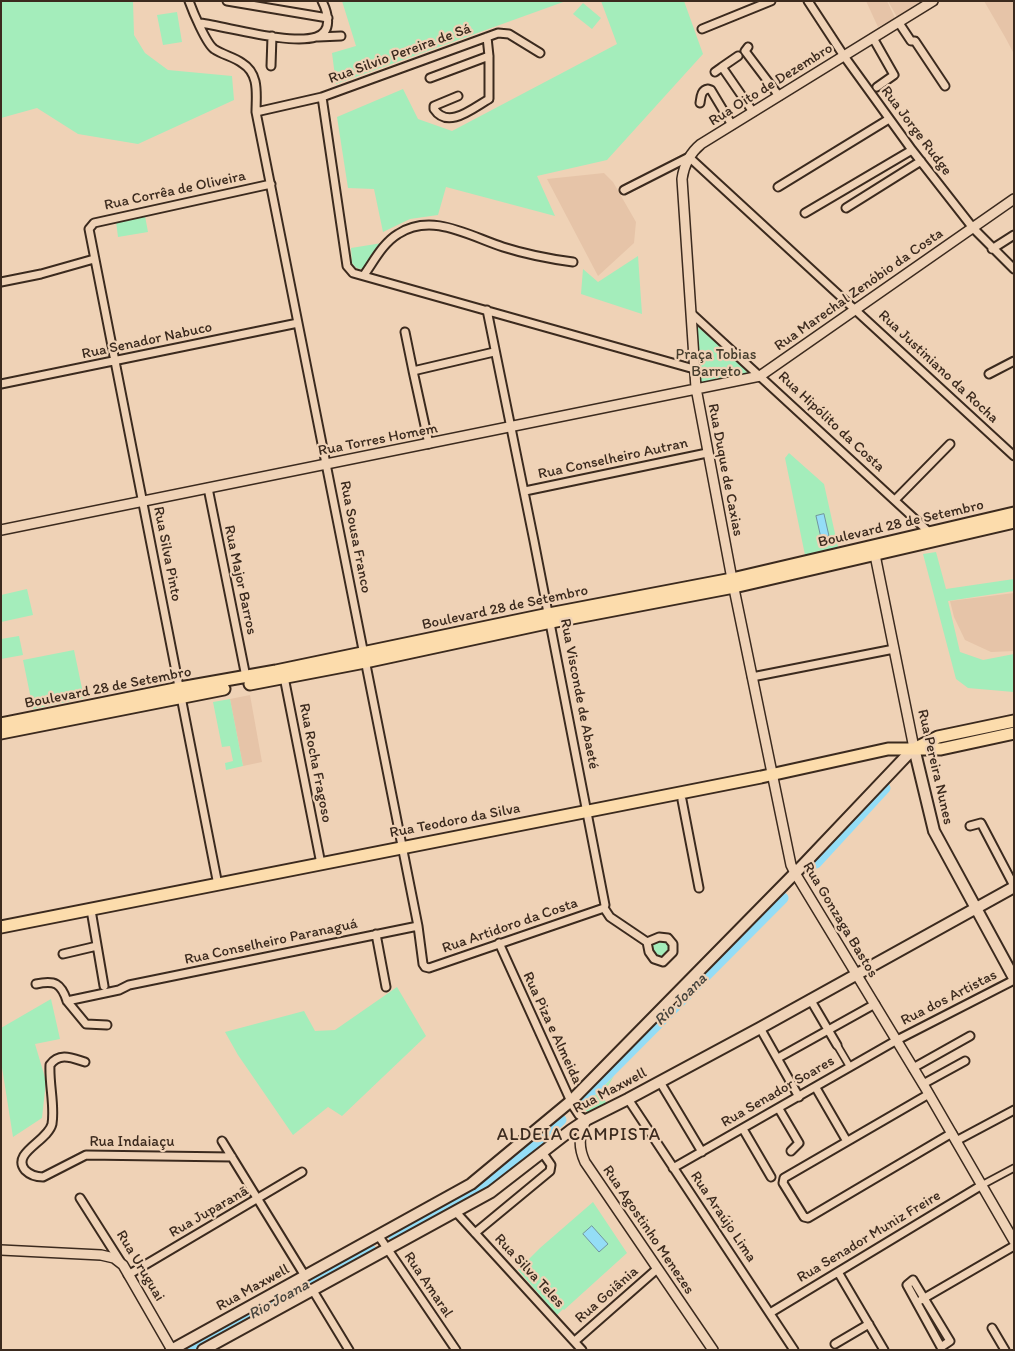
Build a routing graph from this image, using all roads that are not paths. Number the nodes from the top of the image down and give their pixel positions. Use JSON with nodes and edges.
{"nodes":[{"id":1,"x":189,"y":1,"type":"edge"},
{"id":2,"x":227,"y":1,"type":"edge"},
{"id":3,"x":322,"y":1,"type":"edge"},
{"id":4,"x":772,"y":1,"type":"edge"},
{"id":5,"x":808,"y":1,"type":"edge"},
{"id":6,"x":934,"y":1,"type":"edge"},
{"id":7,"x":238,"y":2,"type":"edge"},
{"id":8,"x":271,"y":5,"type":"edge"},
{"id":9,"x":328,"y":18,"type":"junction"},
{"id":10,"x":200,"y":23,"type":"junction"},
{"id":11,"x":899,"y":23,"type":"junction"},
{"id":12,"x":702,"y":29,"type":"dead end"},
{"id":13,"x":272,"y":36,"type":"junction"},
{"id":14,"x":340,"y":36,"type":"dead end"},
{"id":15,"x":318,"y":37,"type":"junction"},
{"id":16,"x":487,"y":37,"type":"junction"},
{"id":17,"x":873,"y":38,"type":"junction"},
{"id":18,"x":748,"y":47,"type":"dead end"},
{"id":19,"x":540,"y":53,"type":"dead end"},
{"id":20,"x":489,"y":56,"type":"junction"},
{"id":21,"x":738,"y":56,"type":"dead end"},
{"id":22,"x":844,"y":56,"type":"junction"},
{"id":23,"x":271,"y":66,"type":"dead end"},
{"id":24,"x":722,"y":67,"type":"junction"},
{"id":25,"x":715,"y":72,"type":"dead end"},
{"id":26,"x":430,"y":78,"type":"dead end"},
{"id":27,"x":944,"y":86,"type":"dead end"},
{"id":28,"x":877,"y":87,"type":"dead end"},
{"id":29,"x":458,"y":96,"type":"dead end"},
{"id":30,"x":779,"y":96,"type":"junction"},
{"id":31,"x":322,"y":97,"type":"junction"},
{"id":32,"x":700,"y":103,"type":"dead end"},
{"id":33,"x":256,"y":112,"type":"junction"},
{"id":34,"x":753,"y":112,"type":"junction"},
{"id":35,"x":889,"y":119,"type":"junction"},
{"id":36,"x":732,"y":125,"type":"junction"},
{"id":37,"x":912,"y":150,"type":"junction"},
{"id":38,"x":689,"y":157,"type":"junction"},
{"id":39,"x":921,"y":161,"type":"junction"},
{"id":40,"x":271,"y":184,"type":"junction"},
{"id":41,"x":778,"y":187,"type":"dead end"},
{"id":42,"x":624,"y":190,"type":"dead end"},
{"id":43,"x":1014,"y":199,"type":"edge"},
{"id":44,"x":846,"y":208,"type":"dead end"},
{"id":45,"x":804,"y":213,"type":"dead end"},
{"id":46,"x":973,"y":228,"type":"junction"},
{"id":47,"x":89,"y":229,"type":"joint"},
{"id":48,"x":1014,"y":235,"type":"edge"},
{"id":49,"x":992,"y":249,"type":"junction"},
{"id":50,"x":94,"y":259,"type":"junction"},
{"id":51,"x":573,"y":262,"type":"dead end"},
{"id":52,"x":1013,"y":267,"type":"edge"},
{"id":53,"x":364,"y":275,"type":"junction"},
{"id":54,"x":1,"y":282,"type":"edge"},
{"id":55,"x":854,"y":309,"type":"junction"},
{"id":56,"x":486,"y":310,"type":"junction"},
{"id":57,"x":691,"y":313,"type":"junction"},
{"id":58,"x":298,"y":323,"type":"junction"},
{"id":59,"x":405,"y":332,"type":"dead end"},
{"id":60,"x":494,"y":352,"type":"junction"},
{"id":61,"x":1014,"y":361,"type":"edge"},
{"id":62,"x":115,"y":362,"type":"junction"},
{"id":63,"x":694,"y":369,"type":"junction"},
{"id":64,"x":413,"y":371,"type":"junction"},
{"id":65,"x":989,"y":374,"type":"dead end"},
{"id":66,"x":760,"y":376,"type":"junction"},
{"id":67,"x":1,"y":384,"type":"edge"},
{"id":68,"x":696,"y":388,"type":"junction"},
{"id":69,"x":510,"y":426,"type":"junction"},
{"id":70,"x":429,"y":444,"type":"junction"},
{"id":71,"x":950,"y":444,"type":"dead end"},
{"id":72,"x":707,"y":453,"type":"junction"},
{"id":73,"x":1014,"y":456,"type":"edge"},
{"id":74,"x":326,"y":464,"type":"junction"},
{"id":75,"x":208,"y":488,"type":"junction"},
{"id":76,"x":525,"y":492,"type":"junction"},
{"id":77,"x":895,"y":500,"type":"junction"},
{"id":78,"x":143,"y":502,"type":"junction"},
{"id":79,"x":1014,"y":513,"type":"edge"},
{"id":80,"x":1014,"y":522,"type":"edge"},
{"id":81,"x":1,"y":530,"type":"edge"},
{"id":82,"x":929,"y":532,"type":"junction"},
{"id":83,"x":874,"y":550,"type":"junction"},
{"id":84,"x":733,"y":583,"type":"junction"},
{"id":85,"x":550,"y":618,"type":"junction"},
{"id":86,"x":894,"y":649,"type":"junction"},
{"id":87,"x":364,"y":657,"type":"junction"},
{"id":88,"x":279,"y":675,"type":"junction"},
{"id":89,"x":246,"y":677,"type":"junction"},
{"id":90,"x":752,"y":677,"type":"junction"},
{"id":91,"x":181,"y":692,"type":"junction"},
{"id":92,"x":1014,"y":720,"type":"edge"},
{"id":93,"x":1,"y":724,"type":"edge"},
{"id":94,"x":1,"y":733,"type":"edge"},
{"id":95,"x":1014,"y":733,"type":"edge"},
{"id":96,"x":914,"y":748,"type":"junction"},
{"id":97,"x":772,"y":774,"type":"junction"},
{"id":98,"x":682,"y":800,"type":"dead end"},
{"id":99,"x":588,"y":810,"type":"junction"},
{"id":100,"x":970,"y":826,"type":"dead end"},
{"id":101,"x":401,"y":847,"type":"junction"},
{"id":102,"x":321,"y":864,"type":"junction"},
{"id":103,"x":795,"y":873,"type":"junction"},
{"id":104,"x":218,"y":885,"type":"junction"},
{"id":105,"x":1014,"y":886,"type":"edge"},
{"id":106,"x":699,"y":888,"type":"dead end"},
{"id":107,"x":976,"y":907,"type":"junction"},
{"id":108,"x":604,"y":908,"type":"junction"},
{"id":109,"x":91,"y":910,"type":"junction"},
{"id":110,"x":418,"y":926,"type":"junction"},
{"id":111,"x":1,"y":927,"type":"edge"},
{"id":112,"x":376,"y":934,"type":"junction"},
{"id":113,"x":647,"y":942,"type":"dead end"},
{"id":114,"x":499,"y":944,"type":"junction"},
{"id":115,"x":97,"y":946,"type":"junction"},
{"id":116,"x":63,"y":954,"type":"dead end"},
{"id":117,"x":425,"y":967,"type":"joint"},
{"id":118,"x":856,"y":974,"type":"junction"},
{"id":119,"x":1014,"y":979,"type":"edge"},
{"id":120,"x":36,"y":984,"type":"dead end"},
{"id":121,"x":104,"y":986,"type":"dead end"},
{"id":122,"x":386,"y":987,"type":"dead end"},
{"id":123,"x":810,"y":999,"type":"junction"},
{"id":124,"x":67,"y":1001,"type":"junction"},
{"id":125,"x":875,"y":1004,"type":"junction"},
{"id":126,"x":107,"y":1025,"type":"dead end"},
{"id":127,"x":760,"y":1028,"type":"junction"},
{"id":128,"x":828,"y":1030,"type":"junction"},
{"id":129,"x":970,"y":1036,"type":"dead end"},
{"id":130,"x":897,"y":1040,"type":"junction"},
{"id":131,"x":837,"y":1045,"type":"joint"},
{"id":132,"x":778,"y":1058,"type":"junction"},
{"id":133,"x":965,"y":1061,"type":"dead end"},
{"id":134,"x":85,"y":1062,"type":"dead end"},
{"id":135,"x":850,"y":1067,"type":"junction"},
{"id":136,"x":913,"y":1068,"type":"junction"},
{"id":137,"x":660,"y":1082,"type":"junction"},
{"id":138,"x":923,"y":1084,"type":"junction"},
{"id":139,"x":816,"y":1088,"type":"junction"},
{"id":140,"x":929,"y":1094,"type":"junction"},
{"id":141,"x":799,"y":1097,"type":"junction"},
{"id":142,"x":628,"y":1100,"type":"junction"},
{"id":143,"x":571,"y":1101,"type":"junction"},
{"id":144,"x":779,"y":1109,"type":"junction"},
{"id":145,"x":1014,"y":1110,"type":"edge"},
{"id":146,"x":586,"y":1120,"type":"junction"},
{"id":147,"x":743,"y":1129,"type":"junction"},
{"id":148,"x":954,"y":1137,"type":"junction"},
{"id":149,"x":845,"y":1138,"type":"dead end"},
{"id":150,"x":222,"y":1141,"type":"dead end"},
{"id":151,"x":791,"y":1151,"type":"dead end"},
{"id":152,"x":542,"y":1152,"type":"junction"},
{"id":153,"x":702,"y":1152,"type":"junction"},
{"id":154,"x":232,"y":1157,"type":"junction"},
{"id":155,"x":673,"y":1168,"type":"junction"},
{"id":156,"x":1014,"y":1168,"type":"edge"},
{"id":157,"x":302,"y":1172,"type":"dead end"},
{"id":158,"x":771,"y":1177,"type":"dead end"},
{"id":159,"x":982,"y":1185,"type":"junction"},
{"id":160,"x":80,"y":1198,"type":"dead end"},
{"id":161,"x":258,"y":1200,"type":"junction"},
{"id":162,"x":455,"y":1211,"type":"junction"},
{"id":163,"x":1011,"y":1230,"type":"edge"},
{"id":164,"x":475,"y":1233,"type":"junction"},
{"id":165,"x":378,"y":1235,"type":"junction"},
{"id":166,"x":1014,"y":1241,"type":"edge"},
{"id":167,"x":1014,"y":1246,"type":"edge"},
{"id":168,"x":387,"y":1248,"type":"junction"},
{"id":169,"x":1,"y":1250,"type":"edge"},
{"id":170,"x":123,"y":1265,"type":"junction"},
{"id":171,"x":657,"y":1269,"type":"junction"},
{"id":172,"x":838,"y":1272,"type":"junction"},
{"id":173,"x":128,"y":1275,"type":"junction"},
{"id":174,"x":305,"y":1276,"type":"junction"},
{"id":175,"x":312,"y":1289,"type":"junction"},
{"id":176,"x":924,"y":1298,"type":"junction"},
{"id":177,"x":916,"y":1303,"type":"junction"},
{"id":178,"x":770,"y":1313,"type":"junction"},
{"id":179,"x":869,"y":1324,"type":"junction"},
{"id":180,"x":992,"y":1328,"type":"dead end"},
{"id":181,"x":575,"y":1341,"type":"junction"},
{"id":182,"x":835,"y":1344,"type":"dead end"},
{"id":183,"x":883,"y":1349,"type":"edge"},
{"id":184,"x":172,"y":1350,"type":"edge"},
{"id":185,"x":203,"y":1350,"type":"edge"},
{"id":186,"x":349,"y":1350,"type":"edge"},
{"id":187,"x":456,"y":1350,"type":"edge"},
{"id":188,"x":582,"y":1350,"type":"edge"},
{"id":189,"x":713,"y":1350,"type":"edge"},
{"id":190,"x":794,"y":1350,"type":"edge"},
{"id":191,"x":1005,"y":1350,"type":"edge"}],
"edges":[{"from":1,"to":10,"type":"street","name":"Rua Sousa Franco"},
{"from":2,"to":7,"type":"street"},
{"from":3,"to":9,"type":"street"},
{"from":4,"to":12,"type":"street"},
{"from":5,"to":22,"type":"street","name":"Rua Jorge Rudge"},
{"from":6,"to":11,"type":"street","name":"Rua Oito de Dezembro"},
{"from":7,"to":8,"type":"street"},
{"from":8,"to":9,"type":"street"},
{"from":9,"to":15,"type":"street"},
{"from":10,"to":13,"type":"street"},
{"from":10,"to":33,"type":"street","name":"Rua Sousa Franco"},
{"from":11,"to":17,"type":"street","name":"Rua Oito de Dezembro"},
{"from":11,"to":27,"type":"street"},
{"from":13,"to":15,"type":"street"},
{"from":13,"to":23,"type":"street"},
{"from":14,"to":15,"type":"street"},
{"from":16,"to":19,"type":"street","name":"Rua Silvio Pereira de Sá"},
{"from":16,"to":20,"type":"street","name":"Rua Silvio Pereira de Sá"},
{"from":16,"to":31,"type":"street","name":"Rua Silvio Pereira de Sá"},
{"from":17,"to":22,"type":"street","name":"Rua Oito de Dezembro"},
{"from":17,"to":28,"type":"street"},
{"from":18,"to":30,"type":"street"},
{"from":20,"to":26,"type":"street"},
{"from":20,"to":29,"type":"street","name":"Rua Silvio Pereira de Sá"},
{"from":21,"to":24,"type":"street"},
{"from":22,"to":30,"type":"street","name":"Rua Oito de Dezembro"},
{"from":22,"to":35,"type":"street","name":"Rua Jorge Rudge"},
{"from":24,"to":25,"type":"street"},
{"from":24,"to":34,"type":"street"},
{"from":30,"to":34,"type":"street","name":"Rua Oito de Dezembro"},
{"from":31,"to":33,"type":"street","name":"Rua Silvio Pereira de Sá"},
{"from":31,"to":53,"type":"street"},
{"from":32,"to":36,"type":"street"},
{"from":33,"to":40,"type":"street","name":"Rua Sousa Franco"},
{"from":34,"to":36,"type":"street","name":"Rua Oito de Dezembro"},
{"from":35,"to":37,"type":"street","name":"Rua Jorge Rudge"},
{"from":35,"to":41,"type":"street"},
{"from":36,"to":38,"type":"street","name":"Rua Oito de Dezembro"},
{"from":37,"to":39,"type":"street","name":"Rua Jorge Rudge"},
{"from":37,"to":45,"type":"street"},
{"from":38,"to":42,"type":"street","name":"Rua Oito de Dezembro"},
{"from":38,"to":55,"type":"street","name":"Rua Justiniano da Rocha"},
{"from":38,"to":57,"type":"street","name":"Rua Duque de Caxias"},
{"from":39,"to":44,"type":"street"},
{"from":39,"to":46,"type":"street","name":"Rua Jorge Rudge"},
{"from":40,"to":47,"type":"street","name":"Rua Corrêa de Oliveira"},
{"from":40,"to":58,"type":"street","name":"Rua Sousa Franco"},
{"from":43,"to":46,"type":"street","name":"Rua Marechal Zenóbio da Costa"},
{"from":46,"to":49,"type":"street","name":"Rua Jorge Rudge"},
{"from":46,"to":55,"type":"street","name":"Rua Marechal Zenóbio da Costa"},
{"from":47,"to":50,"type":"street","name":"Rua Silva Pinto"},
{"from":48,"to":49,"type":"street"},
{"from":49,"to":52,"type":"street","name":"Rua Jorge Rudge"},
{"from":50,"to":54,"type":"street"},
{"from":50,"to":62,"type":"street","name":"Rua Silva Pinto"},
{"from":51,"to":53,"type":"street"},
{"from":53,"to":56,"type":"street"},
{"from":55,"to":66,"type":"street","name":"Rua Marechal Zenóbio da Costa"},
{"from":55,"to":73,"type":"street","name":"Rua Justiniano da Rocha"},
{"from":56,"to":60,"type":"street","name":"Rua Visconde de Abaeté"},
{"from":56,"to":63,"type":"street"},
{"from":57,"to":63,"type":"street","name":"Rua Duque de Caxias"},
{"from":57,"to":66,"type":"street","name":"Rua Hipólito da Costa"},
{"from":58,"to":62,"type":"street","name":"Rua Senador Nabuco"},
{"from":58,"to":74,"type":"street","name":"Rua Sousa Franco"},
{"from":59,"to":64,"type":"street"},
{"from":60,"to":64,"type":"street"},
{"from":60,"to":69,"type":"street","name":"Rua Visconde de Abaeté"},
{"from":61,"to":65,"type":"street"},
{"from":62,"to":67,"type":"street","name":"Rua Senador Nabuco"},
{"from":62,"to":78,"type":"street","name":"Rua Silva Pinto"},
{"from":63,"to":68,"type":"street","name":"Rua Duque de Caxias"},
{"from":64,"to":70,"type":"street"},
{"from":66,"to":68,"type":"street","name":"Rua Torres Homem"},
{"from":66,"to":77,"type":"street","name":"Rua Hipólito da Costa"},
{"from":68,"to":69,"type":"street","name":"Rua Torres Homem"},
{"from":68,"to":72,"type":"street","name":"Rua Duque de Caxias"},
{"from":69,"to":70,"type":"street","name":"Rua Torres Homem"},
{"from":69,"to":76,"type":"street","name":"Rua Visconde de Abaeté"},
{"from":70,"to":74,"type":"street","name":"Rua Torres Homem"},
{"from":71,"to":77,"type":"street"},
{"from":72,"to":76,"type":"street","name":"Rua Conselheiro Autran"},
{"from":72,"to":84,"type":"street","name":"Rua Duque de Caxias"},
{"from":74,"to":75,"type":"street","name":"Rua Torres Homem"},
{"from":74,"to":87,"type":"street","name":"Rua Sousa Franco"},
{"from":75,"to":78,"type":"street","name":"Rua Torres Homem"},
{"from":75,"to":89,"type":"street","name":"Rua Major Barros"},
{"from":76,"to":85,"type":"street","name":"Rua Visconde de Abaeté"},
{"from":77,"to":82,"type":"street","name":"Rua Hipólito da Costa"},
{"from":78,"to":81,"type":"street","name":"Rua Torres Homem"},
{"from":78,"to":91,"type":"street","name":"Rua Silva Pinto"},
{"from":79,"to":82,"type":"main road","name":"Boulevard 28 de Setembro"},
{"from":80,"to":83,"type":"main road","name":"Boulevard 28 de Setembro"},
{"from":82,"to":83,"type":"main road","name":"Boulevard 28 de Setembro"},
{"from":83,"to":84,"type":"main road","name":"Boulevard 28 de Setembro"},
{"from":83,"to":86,"type":"street","name":"Rua Pereira Nunes"},
{"from":84,"to":85,"type":"main road","name":"Boulevard 28 de Setembro"},
{"from":84,"to":90,"type":"street","name":"Rua Gonzaga Bastos"},
{"from":85,"to":87,"type":"main road","name":"Boulevard 28 de Setembro"},
{"from":85,"to":99,"type":"street","name":"Rua Visconde de Abaeté"},
{"from":86,"to":90,"type":"street"},
{"from":86,"to":96,"type":"street","name":"Rua Pereira Nunes"},
{"from":87,"to":88,"type":"main road","name":"Boulevard 28 de Setembro"},
{"from":87,"to":101,"type":"street","name":"Rua Sousa Franco"},
{"from":88,"to":89,"type":"main road","name":"Boulevard 28 de Setembro"},
{"from":88,"to":91,"type":"main road","name":"Boulevard 28 de Setembro"},
{"from":88,"to":102,"type":"street","name":"Rua Rocha Fragoso"},
{"from":89,"to":91,"type":"main road","name":"Boulevard 28 de Setembro"},
{"from":90,"to":97,"type":"street","name":"Rua Gonzaga Bastos"},
{"from":91,"to":93,"type":"main road","name":"Boulevard 28 de Setembro"},
{"from":91,"to":94,"type":"main road","name":"Boulevard 28 de Setembro"},
{"from":91,"to":104,"type":"street","name":"Rua Silva Pinto"},
{"from":92,"to":96,"type":"main road"},
{"from":95,"to":96,"type":"main road","name":"Rua Teodoro da Silva"},
{"from":96,"to":97,"type":"main road","name":"Rua Teodoro da Silva"},
{"from":96,"to":103,"type":"main road","name":"Rua Maxwell"},
{"from":96,"to":107,"type":"main road","name":"Rua Pereira Nunes"},
{"from":97,"to":99,"type":"main road","name":"Rua Teodoro da Silva"},
{"from":97,"to":103,"type":"street","name":"Rua Gonzaga Bastos"},
{"from":98,"to":106,"type":"street"},
{"from":99,"to":101,"type":"main road","name":"Rua Teodoro da Silva"},
{"from":99,"to":108,"type":"street","name":"Rua Visconde de Abaeté"},
{"from":100,"to":105,"type":"street"},
{"from":101,"to":102,"type":"main road","name":"Rua Teodoro da Silva"},
{"from":101,"to":110,"type":"street","name":"Rua Sousa Franco"},
{"from":102,"to":104,"type":"main road","name":"Rua Teodoro da Silva"},
{"from":103,"to":118,"type":"street","name":"Rua Gonzaga Bastos"},
{"from":103,"to":143,"type":"main road","name":"Rua Maxwell"},
{"from":104,"to":109,"type":"main road","name":"Rua Teodoro da Silva"},
{"from":105,"to":107,"type":"main road","name":"Rua Maxwell"},
{"from":107,"to":118,"type":"main road","name":"Rua Maxwell"},
{"from":107,"to":119,"type":"main road","name":"Rua Pereira Nunes"},
{"from":108,"to":113,"type":"street"},
{"from":108,"to":114,"type":"street","name":"Rua Artidoro da Costa"},
{"from":109,"to":111,"type":"main road","name":"Rua Teodoro da Silva"},
{"from":109,"to":115,"type":"street"},
{"from":110,"to":112,"type":"street","name":"Rua Conselheiro Paranaguá"},
{"from":110,"to":117,"type":"street","name":"Rua Sousa Franco"},
{"from":112,"to":122,"type":"street"},
{"from":112,"to":124,"type":"street","name":"Rua Conselheiro Paranaguá"},
{"from":114,"to":117,"type":"street","name":"Rua Artidoro da Costa"},
{"from":114,"to":143,"type":"street","name":"Rua Piza e Almeida"},
{"from":115,"to":116,"type":"street"},
{"from":115,"to":121,"type":"street"},
{"from":118,"to":123,"type":"main road","name":"Rua Maxwell"},
{"from":118,"to":125,"type":"street","name":"Rua Gonzaga Bastos"},
{"from":119,"to":130,"type":"street","name":"Rua dos Artistas"},
{"from":120,"to":124,"type":"street"},
{"from":123,"to":127,"type":"main road","name":"Rua Maxwell"},
{"from":123,"to":128,"type":"street"},
{"from":124,"to":126,"type":"street"},
{"from":125,"to":128,"type":"street"},
{"from":125,"to":130,"type":"street","name":"Rua Gonzaga Bastos"},
{"from":127,"to":132,"type":"street"},
{"from":127,"to":137,"type":"main road","name":"Rua Maxwell"},
{"from":128,"to":131,"type":"street"},
{"from":128,"to":132,"type":"street"},
{"from":129,"to":136,"type":"street"},
{"from":130,"to":135,"type":"street","name":"Rua Senador Soares"},
{"from":130,"to":136,"type":"street","name":"Rua Gonzaga Bastos"},
{"from":131,"to":135,"type":"street"},
{"from":132,"to":141,"type":"street"},
{"from":133,"to":138,"type":"street"},
{"from":134,"to":154,"type":"street","name":"Rua Indaiaçu"},
{"from":135,"to":139,"type":"street","name":"Rua Senador Soares"},
{"from":136,"to":138,"type":"street","name":"Rua Gonzaga Bastos"},
{"from":137,"to":142,"type":"main road","name":"Rua Maxwell"},
{"from":137,"to":153,"type":"street"},
{"from":138,"to":140,"type":"street","name":"Rua Gonzaga Bastos"},
{"from":139,"to":141,"type":"street","name":"Rua Senador Soares"},
{"from":139,"to":149,"type":"street"},
{"from":140,"to":148,"type":"street","name":"Rua Gonzaga Bastos"},
{"from":140,"to":148,"type":"street"},
{"from":141,"to":144,"type":"street","name":"Rua Senador Soares"},
{"from":142,"to":146,"type":"main road","name":"Rua Maxwell"},
{"from":142,"to":155,"type":"street","name":"Rua Araújo Lima"},
{"from":143,"to":146,"type":"street","name":"Rua Piza e Almeida"},
{"from":143,"to":165,"type":"main road","name":"Rua Maxwell"},
{"from":144,"to":147,"type":"street","name":"Rua Senador Soares"},
{"from":144,"to":151,"type":"street"},
{"from":145,"to":148,"type":"street"},
{"from":146,"to":152,"type":"main road","name":"Rua Maxwell"},
{"from":146,"to":171,"type":"street","name":"Rua Agostinho Menezes"},
{"from":147,"to":153,"type":"street","name":"Rua Senador Soares"},
{"from":147,"to":158,"type":"street"},
{"from":148,"to":159,"type":"street","name":"Rua Gonzaga Bastos"},
{"from":150,"to":154,"type":"street"},
{"from":152,"to":162,"type":"main road","name":"Rua Maxwell"},
{"from":152,"to":164,"type":"street"},
{"from":153,"to":155,"type":"street","name":"Rua Senador Soares"},
{"from":154,"to":161,"type":"street"},
{"from":155,"to":178,"type":"street","name":"Rua Araújo Lima"},
{"from":156,"to":159,"type":"street"},
{"from":157,"to":161,"type":"street","name":"Rua Juparanã"},
{"from":159,"to":163,"type":"street","name":"Rua Gonzaga Bastos"},
{"from":159,"to":172,"type":"street","name":"Rua Senador Muniz Freire"},
{"from":160,"to":170,"type":"street","name":"Rua Uruguai"},
{"from":161,"to":173,"type":"street","name":"Rua Juparanã"},
{"from":161,"to":174,"type":"street"},
{"from":162,"to":164,"type":"street","name":"Rua Silva Teles"},
{"from":162,"to":168,"type":"main road","name":"Rua Maxwell"},
{"from":163,"to":166,"type":"street","name":"Rua Gonzaga Bastos"},
{"from":164,"to":181,"type":"street","name":"Rua Silva Teles"},
{"from":165,"to":168,"type":"street","name":"Rua Amaral"},
{"from":165,"to":174,"type":"main road","name":"Rua Maxwell"},
{"from":167,"to":176,"type":"street"},
{"from":168,"to":175,"type":"main road","name":"Rua Maxwell"},
{"from":168,"to":187,"type":"street","name":"Rua Amaral"},
{"from":169,"to":170,"type":"street"},
{"from":170,"to":173,"type":"street","name":"Rua Uruguai"},
{"from":171,"to":181,"type":"street","name":"Rua Goiânia"},
{"from":171,"to":189,"type":"street","name":"Rua Agostinho Menezes"},
{"from":172,"to":178,"type":"street","name":"Rua Senador Muniz Freire"},
{"from":172,"to":179,"type":"street"},
{"from":173,"to":184,"type":"street","name":"Rua Uruguai"},
{"from":174,"to":184,"type":"main road","name":"Rua Maxwell"},
{"from":175,"to":185,"type":"main road","name":"Rua Maxwell"},
{"from":175,"to":186,"type":"street"},
{"from":176,"to":177,"type":"street"},
{"from":176,"to":177,"type":"street"},
{"from":176,"to":177,"type":"street"},
{"from":178,"to":190,"type":"street","name":"Rua Araújo Lima"},
{"from":179,"to":182,"type":"street"},
{"from":179,"to":183,"type":"street"},
{"from":180,"to":191,"type":"street"},
{"from":181,"to":188,"type":"street","name":"Rua Silva Teles"}]}
